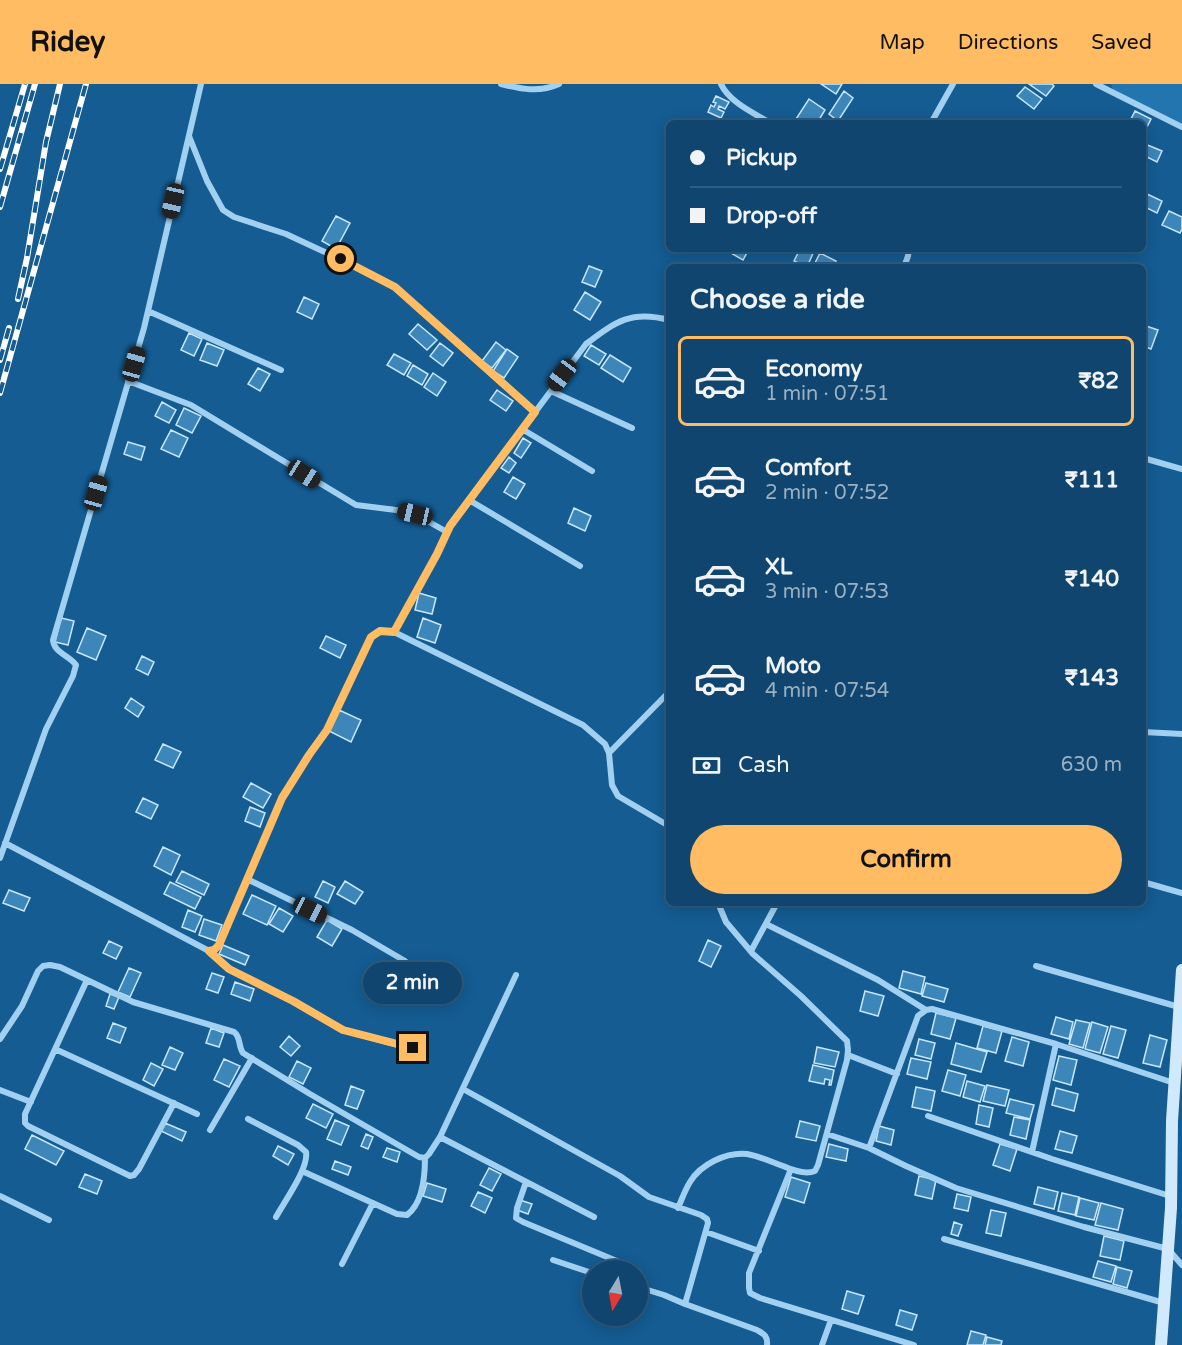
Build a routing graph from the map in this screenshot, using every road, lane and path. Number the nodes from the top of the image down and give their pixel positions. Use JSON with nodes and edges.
{"nodes":[{"id":1,"x":201,"y":84,"type":"edge"},
{"id":2,"x":501,"y":84,"type":"edge"},
{"id":3,"x":559,"y":84,"type":"edge"},
{"id":4,"x":721,"y":84,"type":"edge"},
{"id":5,"x":953,"y":84,"type":"edge"},
{"id":6,"x":1096,"y":84,"type":"edge"},
{"id":7,"x":765,"y":120,"type":"edge"},
{"id":8,"x":933,"y":120,"type":"edge"},
{"id":9,"x":1182,"y":127,"type":"edge"},
{"id":10,"x":189,"y":135,"type":"junction"},
{"id":11,"x":148,"y":311,"type":"junction"},
{"id":12,"x":666,"y":319,"type":"edge"},
{"id":13,"x":281,"y":370,"type":"dead end"},
{"id":14,"x":128,"y":381,"type":"junction"},
{"id":15,"x":551,"y":391,"type":"junction"},
{"id":16,"x":535,"y":412,"type":"junction"},
{"id":17,"x":632,"y":428,"type":"dead end"},
{"id":18,"x":522,"y":429,"type":"junction"},
{"id":19,"x":1146,"y":459,"type":"edge"},
{"id":20,"x":1182,"y":469,"type":"edge"},
{"id":21,"x":592,"y":471,"type":"dead end"},
{"id":22,"x":469,"y":500,"type":"junction"},
{"id":23,"x":447,"y":532,"type":"junction"},
{"id":24,"x":580,"y":566,"type":"dead end"},
{"id":25,"x":394,"y":632,"type":"junction"},
{"id":26,"x":666,"y":696,"type":"edge"},
{"id":27,"x":1146,"y":732,"type":"edge"},
{"id":28,"x":1182,"y":734,"type":"edge"},
{"id":29,"x":609,"y":753,"type":"junction"},
{"id":30,"x":666,"y":824,"type":"edge"},
{"id":31,"x":5,"y":843,"type":"junction"},
{"id":32,"x":0,"y":858,"type":"edge"},
{"id":33,"x":247,"y":879,"type":"junction"},
{"id":34,"x":1146,"y":883,"type":"edge"},
{"id":35,"x":1182,"y":893,"type":"edge"},
{"id":36,"x":719,"y":906,"type":"edge"},
{"id":37,"x":775,"y":906,"type":"edge"},
{"id":38,"x":766,"y":924,"type":"junction"},
{"id":39,"x":209,"y":951,"type":"junction"},
{"id":40,"x":751,"y":951,"type":"junction"},
{"id":41,"x":405,"y":961,"type":"dead end"},
{"id":42,"x":1036,"y":966,"type":"dead end"},
{"id":43,"x":1182,"y":970,"type":"edge"},
{"id":44,"x":516,"y":975,"type":"dead end"},
{"id":45,"x":87,"y":980,"type":"junction"},
{"id":46,"x":1180,"y":1008,"type":"junction"},
{"id":47,"x":926,"y":1010,"type":"junction"},
{"id":48,"x":0,"y":1039,"type":"edge"},
{"id":49,"x":1180,"y":1041,"type":"edge"},
{"id":50,"x":1056,"y":1044,"type":"junction"},
{"id":51,"x":413,"y":1048,"type":"dead end"},
{"id":52,"x":56,"y":1049,"type":"junction"},
{"id":53,"x":848,"y":1055,"type":"junction"},
{"id":54,"x":252,"y":1058,"type":"junction"},
{"id":55,"x":897,"y":1074,"type":"junction"},
{"id":56,"x":1175,"y":1083,"type":"junction"},
{"id":57,"x":463,"y":1089,"type":"junction"},
{"id":58,"x":0,"y":1090,"type":"edge"},
{"id":59,"x":30,"y":1102,"type":"junction"},
{"id":60,"x":174,"y":1103,"type":"junction"},
{"id":61,"x":197,"y":1114,"type":"dead end"},
{"id":62,"x":928,"y":1116,"type":"dead end"},
{"id":63,"x":248,"y":1119,"type":"dead end"},
{"id":64,"x":1177,"y":1122,"type":"edge"},
{"id":65,"x":210,"y":1130,"type":"dead end"},
{"id":66,"x":826,"y":1134,"type":"junction"},
{"id":67,"x":440,"y":1137,"type":"junction"},
{"id":68,"x":869,"y":1148,"type":"junction"},
{"id":69,"x":1032,"y":1152,"type":"junction"},
{"id":70,"x":424,"y":1158,"type":"junction"},
{"id":71,"x":791,"y":1169,"type":"junction"},
{"id":72,"x":302,"y":1171,"type":"junction"},
{"id":73,"x":526,"y":1182,"type":"junction"},
{"id":74,"x":0,"y":1197,"type":"edge"},
{"id":75,"x":373,"y":1203,"type":"junction"},
{"id":76,"x":1175,"y":1205,"type":"edge"},
{"id":77,"x":678,"y":1208,"type":"junction"},
{"id":78,"x":276,"y":1217,"type":"dead end"},
{"id":79,"x":594,"y":1217,"type":"dead end"},
{"id":80,"x":49,"y":1220,"type":"dead end"},
{"id":81,"x":706,"y":1232,"type":"junction"},
{"id":82,"x":944,"y":1239,"type":"dead end"},
{"id":83,"x":1168,"y":1249,"type":"junction"},
{"id":84,"x":759,"y":1251,"type":"junction"},
{"id":85,"x":553,"y":1260,"type":"dead end"},
{"id":86,"x":614,"y":1260,"type":"edge"},
{"id":87,"x":342,"y":1264,"type":"dead end"},
{"id":88,"x":1182,"y":1265,"type":"edge"},
{"id":89,"x":582,"y":1270,"type":"edge"},
{"id":90,"x":648,"y":1290,"type":"edge"},
{"id":91,"x":1164,"y":1303,"type":"junction"},
{"id":92,"x":685,"y":1304,"type":"junction"},
{"id":93,"x":831,"y":1320,"type":"junction"},
{"id":94,"x":825,"y":1344,"type":"edge"},
{"id":95,"x":767,"y":1345,"type":"edge"},
{"id":96,"x":914,"y":1345,"type":"edge"},
{"id":97,"x":1161,"y":1345,"type":"edge"}],
"edges":[{"from":1,"to":10,"type":"street"},
{"from":2,"to":3,"type":"street"},
{"from":4,"to":7,"type":"street"},
{"from":5,"to":8,"type":"street"},
{"from":6,"to":9,"type":"street"},
{"from":10,"to":11,"type":"street"},
{"from":10,"to":16,"type":"street"},
{"from":11,"to":13,"type":"street"},
{"from":11,"to":14,"type":"street"},
{"from":12,"to":15,"type":"street"},
{"from":14,"to":23,"type":"street"},
{"from":14,"to":31,"type":"street"},
{"from":15,"to":16,"type":"street"},
{"from":15,"to":17,"type":"street"},
{"from":16,"to":18,"type":"street"},
{"from":18,"to":21,"type":"street"},
{"from":18,"to":22,"type":"street"},
{"from":19,"to":20,"type":"street"},
{"from":22,"to":23,"type":"street"},
{"from":22,"to":24,"type":"street"},
{"from":23,"to":25,"type":"street"},
{"from":25,"to":29,"type":"street"},
{"from":25,"to":33,"type":"street"},
{"from":26,"to":29,"type":"street"},
{"from":27,"to":28,"type":"street"},
{"from":29,"to":30,"type":"street"},
{"from":31,"to":32,"type":"street"},
{"from":31,"to":39,"type":"street"},
{"from":33,"to":39,"type":"street"},
{"from":33,"to":41,"type":"street"},
{"from":34,"to":35,"type":"street"},
{"from":36,"to":40,"type":"street"},
{"from":37,"to":38,"type":"street"},
{"from":38,"to":40,"type":"street"},
{"from":38,"to":47,"type":"street"},
{"from":39,"to":51,"type":"street"},
{"from":40,"to":53,"type":"street"},
{"from":42,"to":46,"type":"street"},
{"from":43,"to":46,"type":"street"},
{"from":44,"to":57,"type":"street"},
{"from":45,"to":48,"type":"street"},
{"from":45,"to":52,"type":"street"},
{"from":45,"to":54,"type":"street"},
{"from":46,"to":49,"type":"street"},
{"from":47,"to":50,"type":"street"},
{"from":47,"to":55,"type":"street"},
{"from":49,"to":56,"type":"street"},
{"from":50,"to":56,"type":"street"},
{"from":50,"to":69,"type":"street"},
{"from":52,"to":59,"type":"street"},
{"from":52,"to":60,"type":"street"},
{"from":53,"to":55,"type":"street"},
{"from":53,"to":66,"type":"street"},
{"from":54,"to":65,"type":"street"},
{"from":54,"to":70,"type":"street"},
{"from":55,"to":68,"type":"street"},
{"from":56,"to":64,"type":"street"},
{"from":57,"to":67,"type":"street"},
{"from":57,"to":77,"type":"street"},
{"from":58,"to":59,"type":"street"},
{"from":59,"to":60,"type":"street"},
{"from":60,"to":61,"type":"street"},
{"from":62,"to":69,"type":"street"},
{"from":63,"to":72,"type":"street"},
{"from":64,"to":76,"type":"street"},
{"from":66,"to":68,"type":"street"},
{"from":66,"to":71,"type":"street"},
{"from":67,"to":70,"type":"street"},
{"from":67,"to":73,"type":"street"},
{"from":68,"to":83,"type":"street"},
{"from":69,"to":76,"type":"street"},
{"from":70,"to":75,"type":"street"},
{"from":71,"to":77,"type":"street"},
{"from":71,"to":84,"type":"street"},
{"from":72,"to":75,"type":"street"},
{"from":72,"to":78,"type":"street"},
{"from":73,"to":79,"type":"street"},
{"from":73,"to":86,"type":"street"},
{"from":74,"to":80,"type":"street"},
{"from":75,"to":87,"type":"street"},
{"from":76,"to":83,"type":"street"},
{"from":77,"to":81,"type":"street"},
{"from":81,"to":84,"type":"street"},
{"from":81,"to":92,"type":"street"},
{"from":82,"to":91,"type":"street"},
{"from":83,"to":88,"type":"street"},
{"from":83,"to":91,"type":"street"},
{"from":84,"to":93,"type":"street"},
{"from":85,"to":89,"type":"street"},
{"from":90,"to":92,"type":"street"},
{"from":91,"to":97,"type":"street"},
{"from":92,"to":95,"type":"street"},
{"from":93,"to":94,"type":"street"},
{"from":93,"to":96,"type":"street"}]}
